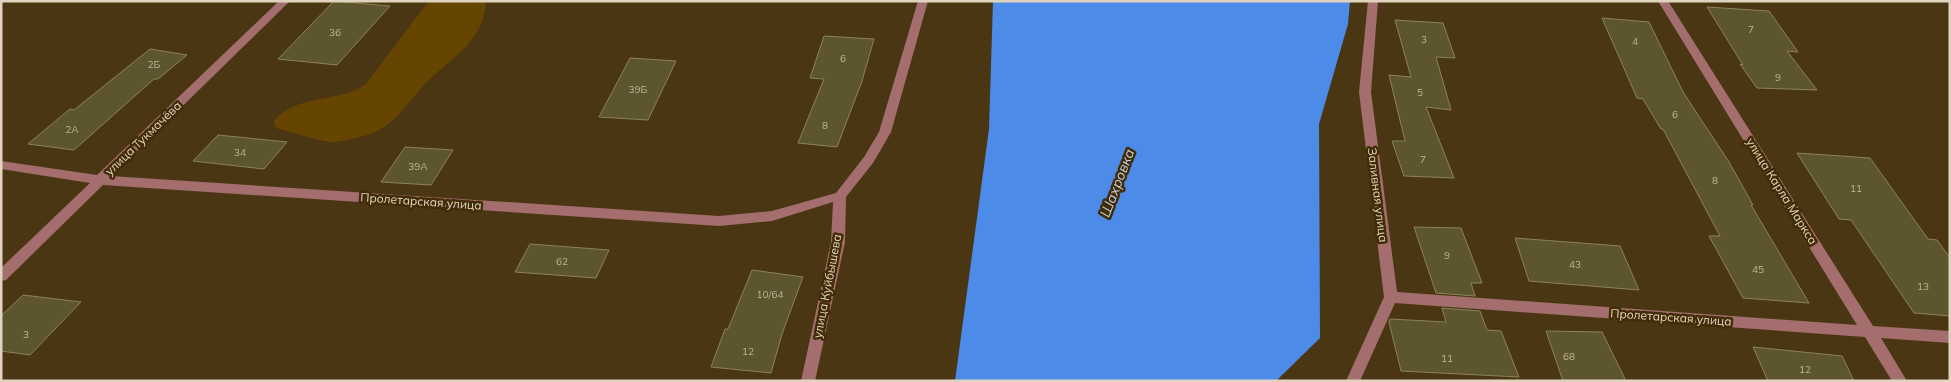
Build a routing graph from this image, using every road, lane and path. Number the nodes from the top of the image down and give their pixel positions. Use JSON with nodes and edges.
{"nodes":[{"id":1,"x":285,"y":1,"type":"edge"},
{"id":2,"x":923,"y":1,"type":"edge"},
{"id":3,"x":1373,"y":1,"type":"edge"},
{"id":4,"x":1663,"y":1,"type":"edge"},
{"id":5,"x":1,"y":166,"type":"edge"},
{"id":6,"x":100,"y":180,"type":"junction"},
{"id":7,"x":840,"y":196,"type":"junction"},
{"id":8,"x":1,"y":276,"type":"edge"},
{"id":9,"x":1392,"y":297,"type":"junction"},
{"id":10,"x":1870,"y":332,"type":"junction"},
{"id":11,"x":1950,"y":337,"type":"edge"},
{"id":12,"x":808,"y":381,"type":"edge"},
{"id":13,"x":1353,"y":381,"type":"edge"},
{"id":14,"x":1900,"y":381,"type":"edge"}],
"edges":[{"from":1,"to":6,"type":"street","name":"улица Тукмачёва"},
{"from":2,"to":7,"type":"street"},
{"from":3,"to":9,"type":"street","name":"Заливная улица"},
{"from":4,"to":10,"type":"street","name":"улица Карла Маркса"},
{"from":5,"to":6,"type":"street","name":"Пролетарская улица"},
{"from":6,"to":7,"type":"street","name":"Пролетарская улица"},
{"from":6,"to":8,"type":"street","name":"улица Тукмачёва"},
{"from":7,"to":12,"type":"street","name":"улица Куйбышева"},
{"from":9,"to":10,"type":"street","name":"Пролетарская улица"},
{"from":9,"to":13,"type":"street"},
{"from":10,"to":11,"type":"street","name":"Пролетарская улица"},
{"from":10,"to":14,"type":"street","name":"улица Карла Маркса"}]}
